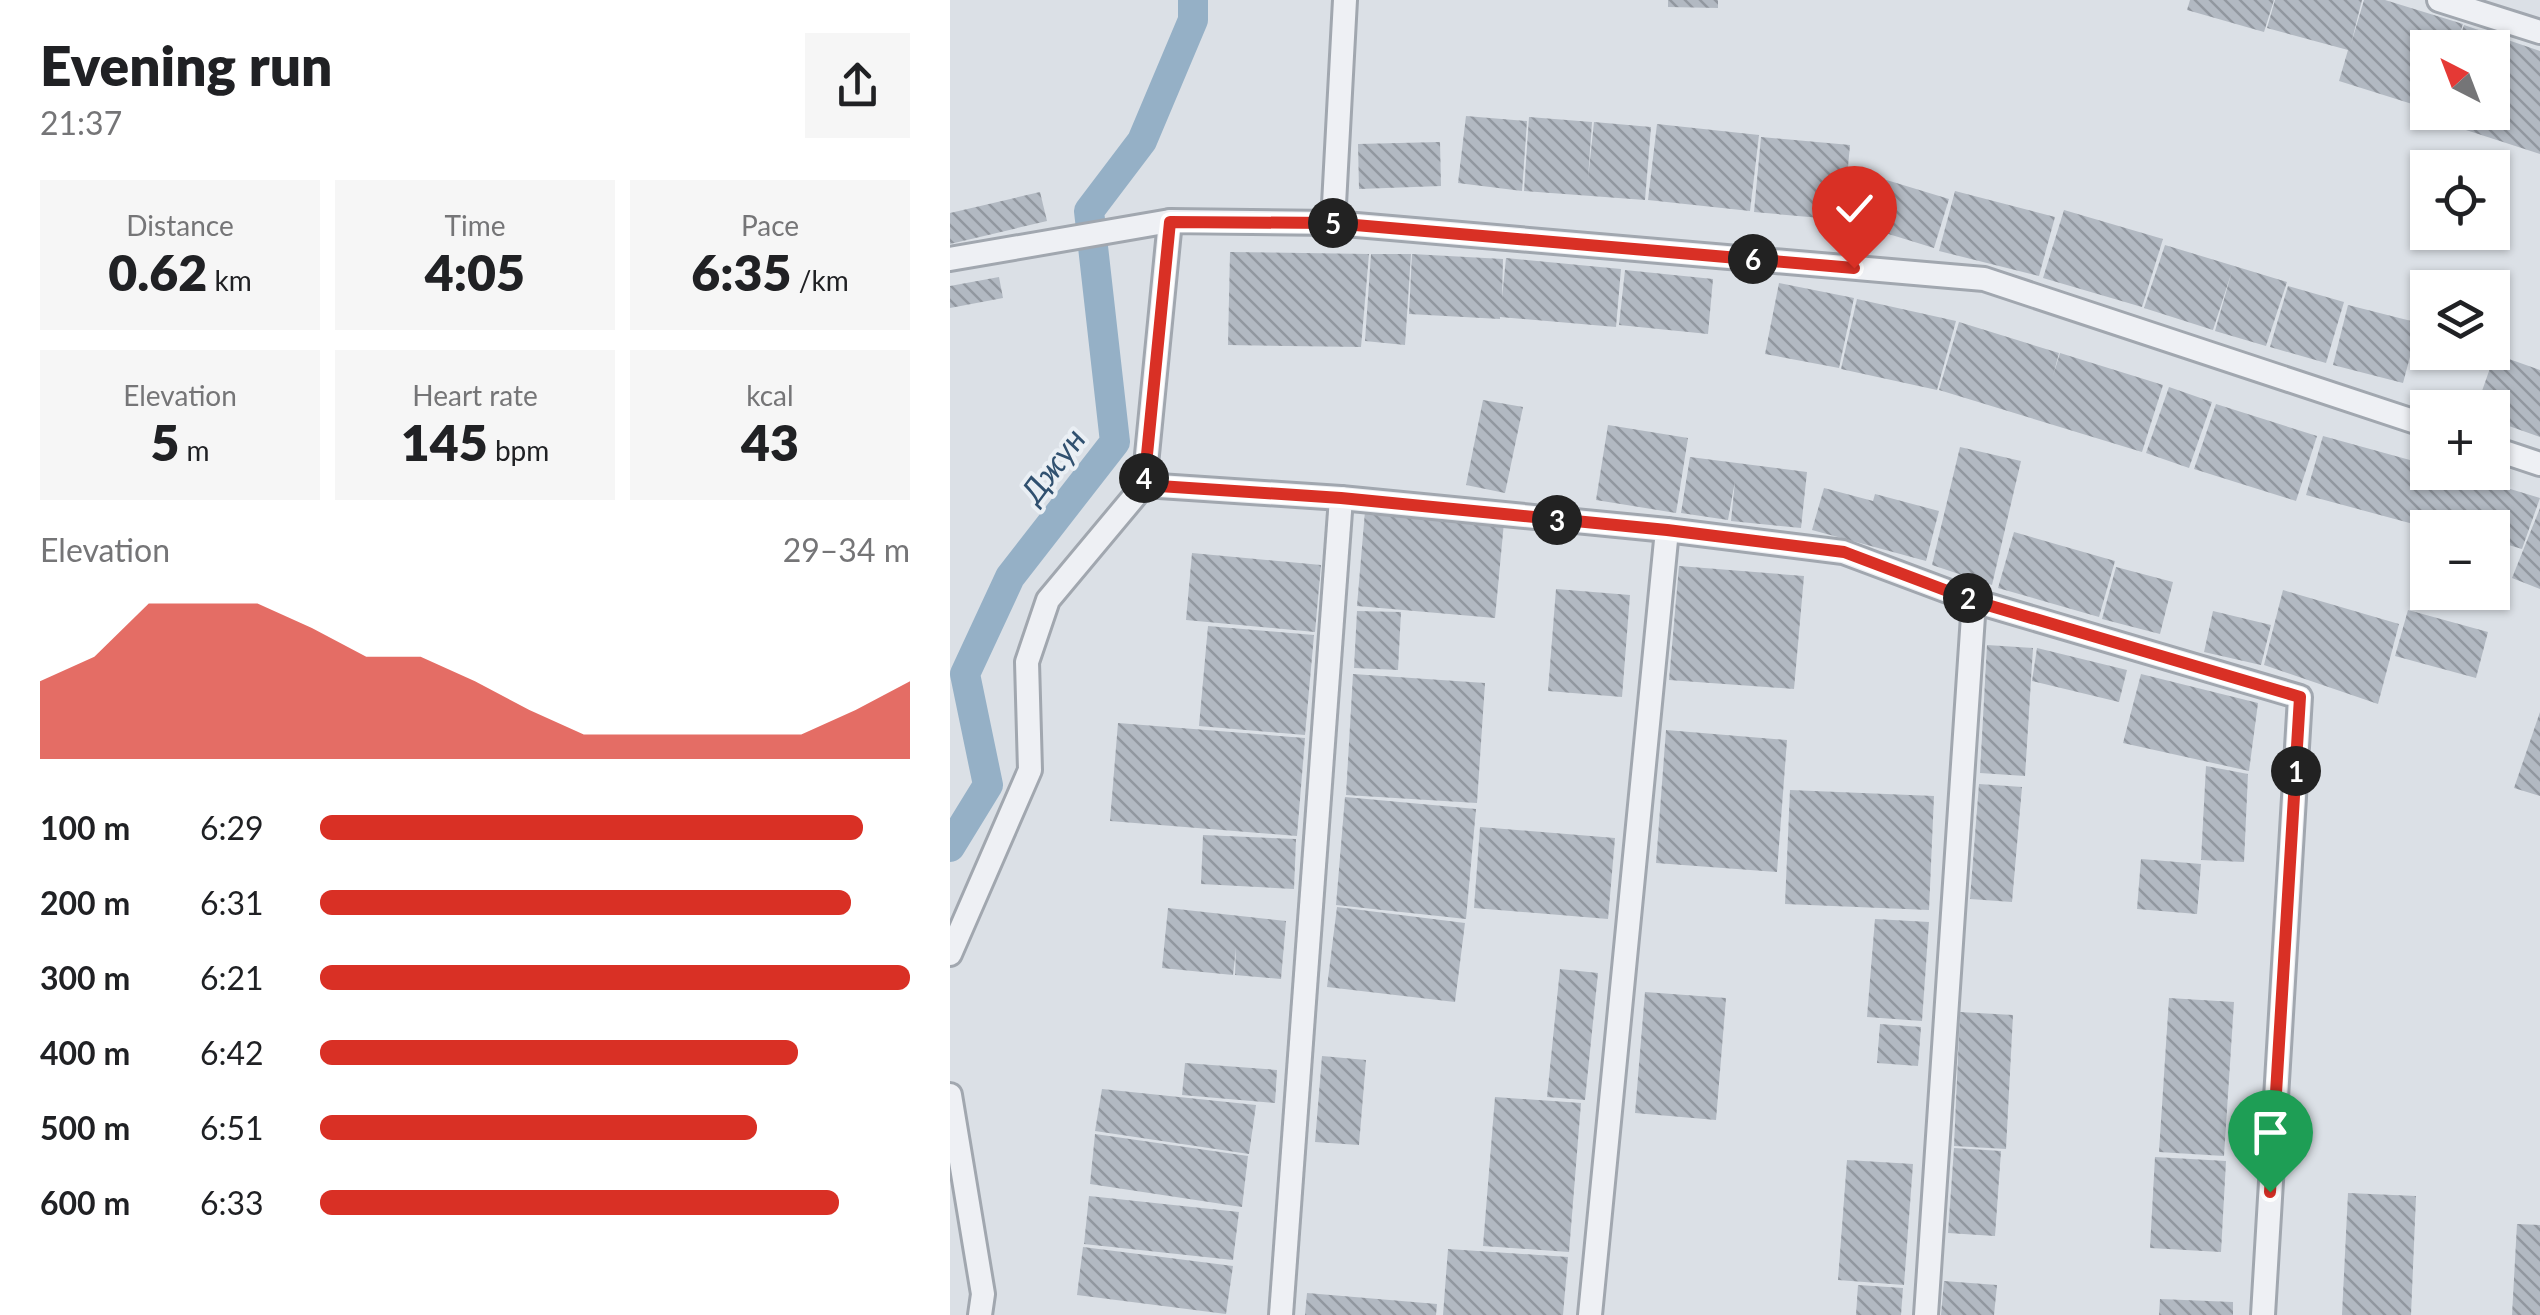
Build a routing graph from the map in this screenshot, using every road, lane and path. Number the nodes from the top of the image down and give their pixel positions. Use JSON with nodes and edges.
{"nodes":[{"id":1,"x":1345,"y":0,"type":"edge"},
{"id":2,"x":2439,"y":0,"type":"edge"},
{"id":3,"x":2540,"y":32,"type":"edge"},
{"id":4,"x":1170,"y":222,"type":"junction"},
{"id":5,"x":1332,"y":223,"type":"junction"},
{"id":6,"x":950,"y":259,"type":"edge"},
{"id":7,"x":2410,"y":420,"type":"edge"},
{"id":8,"x":2510,"y":454,"type":"edge"},
{"id":9,"x":2540,"y":464,"type":"edge"},
{"id":10,"x":1144,"y":485,"type":"junction"},
{"id":11,"x":1341,"y":498,"type":"junction"},
{"id":12,"x":1667,"y":530,"type":"junction"},
{"id":13,"x":1974,"y":601,"type":"junction"},
{"id":14,"x":950,"y":954,"type":"edge"},
{"id":15,"x":950,"y":1095,"type":"edge"},
{"id":16,"x":980,"y":1315,"type":"edge"},
{"id":17,"x":1281,"y":1315,"type":"edge"},
{"id":18,"x":1590,"y":1315,"type":"edge"},
{"id":19,"x":1926,"y":1315,"type":"edge"},
{"id":20,"x":2263,"y":1315,"type":"edge"}],
"edges":[{"from":1,"to":5,"type":"street"},
{"from":2,"to":3,"type":"street"},
{"from":4,"to":5,"type":"street"},
{"from":4,"to":6,"type":"street"},
{"from":4,"to":10,"type":"street"},
{"from":5,"to":7,"type":"street"},
{"from":8,"to":9,"type":"street"},
{"from":10,"to":11,"type":"street"},
{"from":10,"to":14,"type":"street"},
{"from":11,"to":12,"type":"street"},
{"from":11,"to":17,"type":"street"},
{"from":12,"to":13,"type":"street"},
{"from":12,"to":18,"type":"street"},
{"from":13,"to":19,"type":"street"},
{"from":13,"to":20,"type":"street"},
{"from":15,"to":16,"type":"street"}]}
